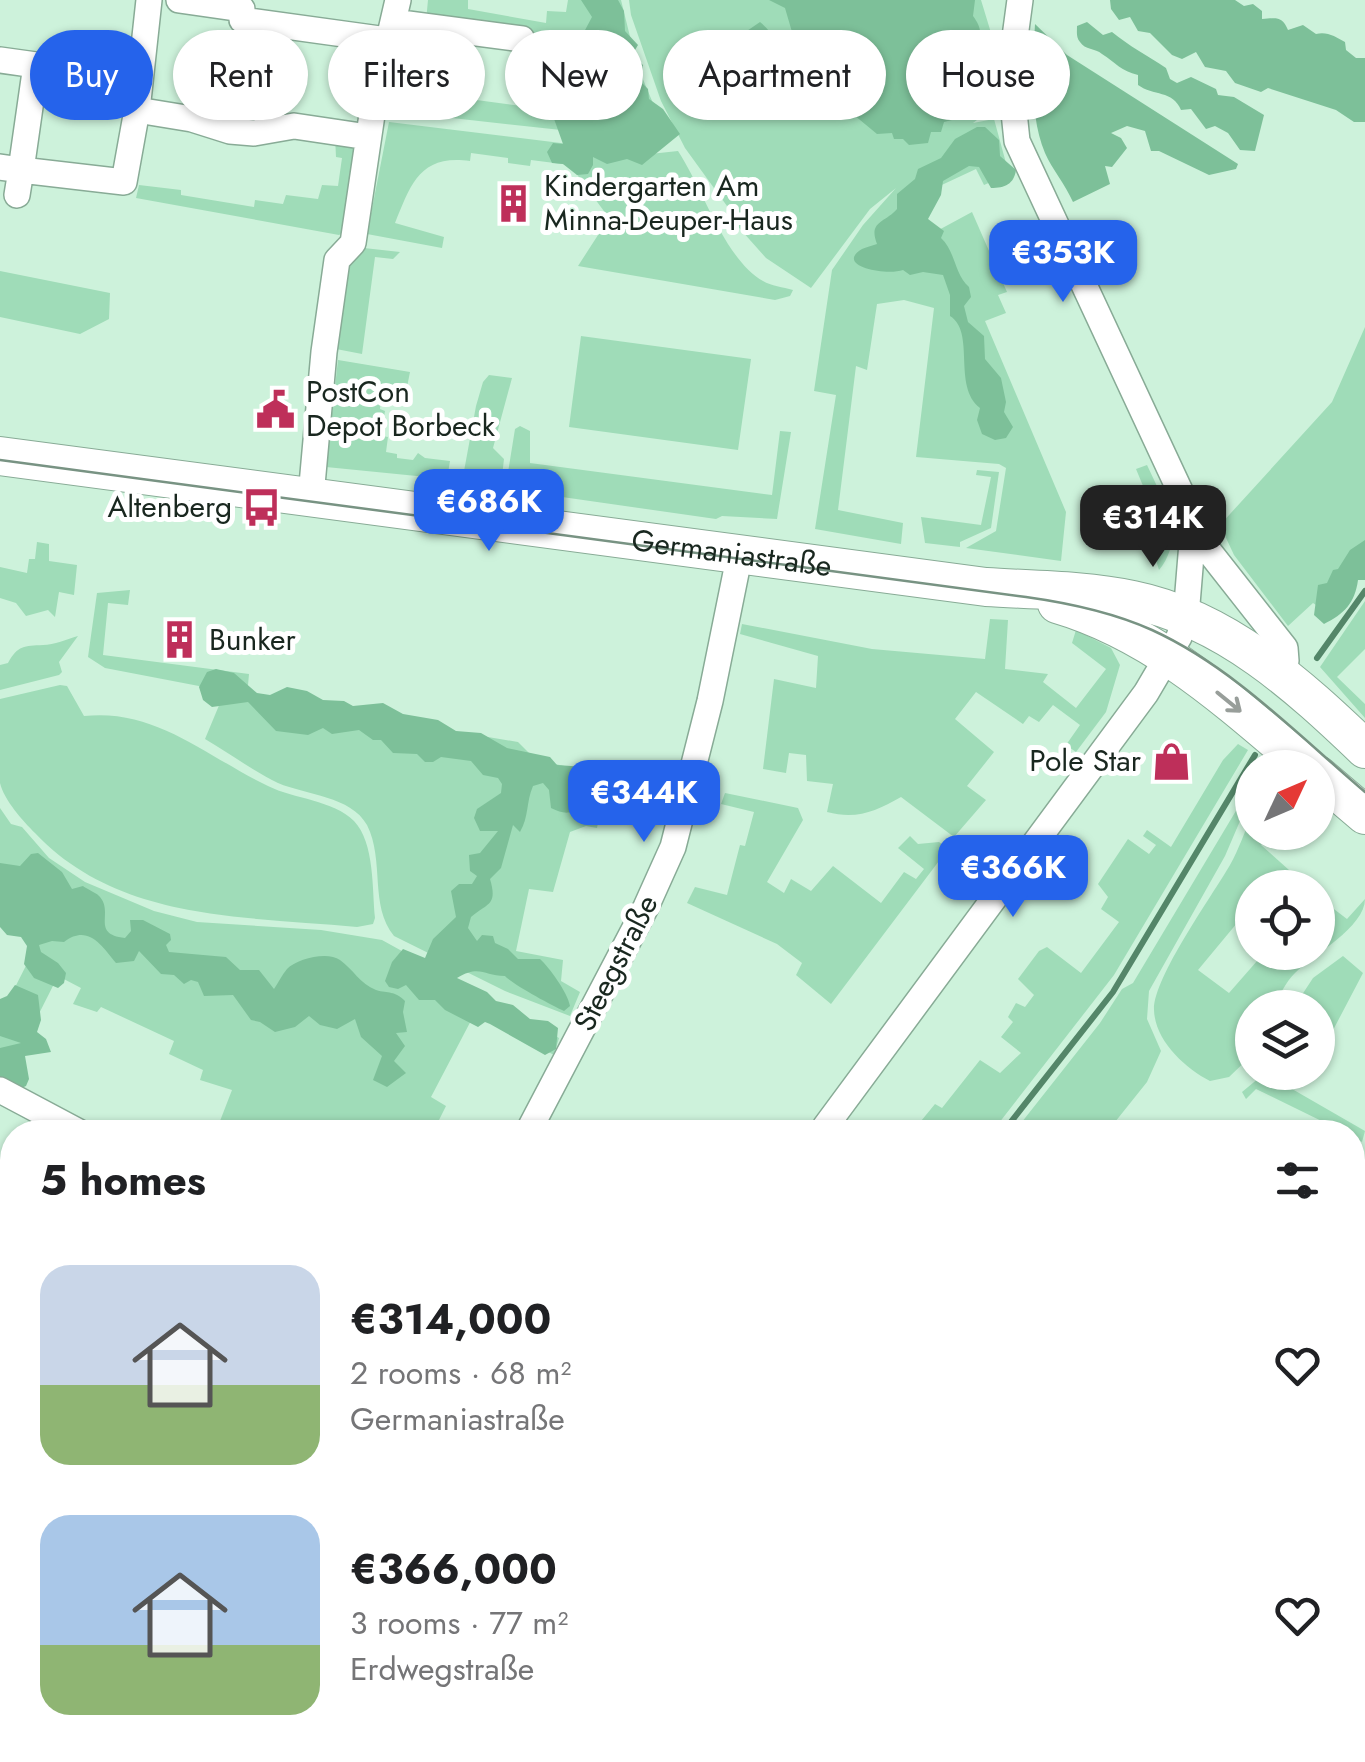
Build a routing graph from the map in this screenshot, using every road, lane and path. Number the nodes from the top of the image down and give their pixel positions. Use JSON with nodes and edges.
{"nodes":[{"id":1,"x":149,"y":0,"type":"edge"},
{"id":2,"x":179,"y":0,"type":"edge"},
{"id":3,"x":243,"y":5,"type":"edge"},
{"id":4,"x":1015,"y":5,"type":"edge"},
{"id":5,"x":393,"y":21,"type":"edge"},
{"id":6,"x":146,"y":30,"type":"edge"},
{"id":7,"x":505,"y":37,"type":"edge"},
{"id":8,"x":0,"y":60,"type":"edge"},
{"id":9,"x":153,"y":113,"type":"edge"},
{"id":10,"x":135,"y":120,"type":"edge"},
{"id":11,"x":368,"y":137,"type":"junction"},
{"id":12,"x":13,"y":177,"type":"edge"},
{"id":13,"x":0,"y":456,"type":"edge"},
{"id":14,"x":311,"y":496,"type":"junction"},
{"id":15,"x":1193,"y":531,"type":"junction"},
{"id":16,"x":740,"y":553,"type":"junction"},
{"id":17,"x":1178,"y":636,"type":"junction"},
{"id":18,"x":1283,"y":662,"type":"junction"},
{"id":19,"x":1365,"y":749,"type":"edge"},
{"id":20,"x":1290,"y":750,"type":"edge"},
{"id":21,"x":1335,"y":789,"type":"edge"},
{"id":22,"x":1365,"y":815,"type":"edge"},
{"id":23,"x":0,"y":1090,"type":"edge"},
{"id":24,"x":56,"y":1120,"type":"edge"},
{"id":25,"x":534,"y":1120,"type":"edge"},
{"id":26,"x":830,"y":1120,"type":"edge"}],
"edges":[{"from":1,"to":6,"type":"street"},
{"from":2,"to":3,"type":"street"},
{"from":3,"to":5,"type":"street"},
{"from":4,"to":15,"type":"street"},
{"from":5,"to":7,"type":"street"},
{"from":5,"to":11,"type":"street"},
{"from":8,"to":12,"type":"street"},
{"from":9,"to":11,"type":"street"},
{"from":10,"to":12,"type":"street"},
{"from":11,"to":14,"type":"street"},
{"from":13,"to":14,"type":"main road","name":"Germaniastraße"},
{"from":14,"to":16,"type":"main road","name":"Germaniastraße"},
{"from":15,"to":17,"type":"street"},
{"from":15,"to":18,"type":"street"},
{"from":16,"to":17,"type":"main road","name":"Germaniastraße"},
{"from":16,"to":25,"type":"street","name":"Steegstraße"},
{"from":17,"to":18,"type":"main road","name":"Germaniastraße"},
{"from":17,"to":20,"type":"main road","name":"Germaniastraße","one_way":true},
{"from":17,"to":26,"type":"street"},
{"from":18,"to":19,"type":"main road","name":"Germaniastraße"},
{"from":21,"to":22,"type":"main road"},
{"from":23,"to":24,"type":"street"}]}
